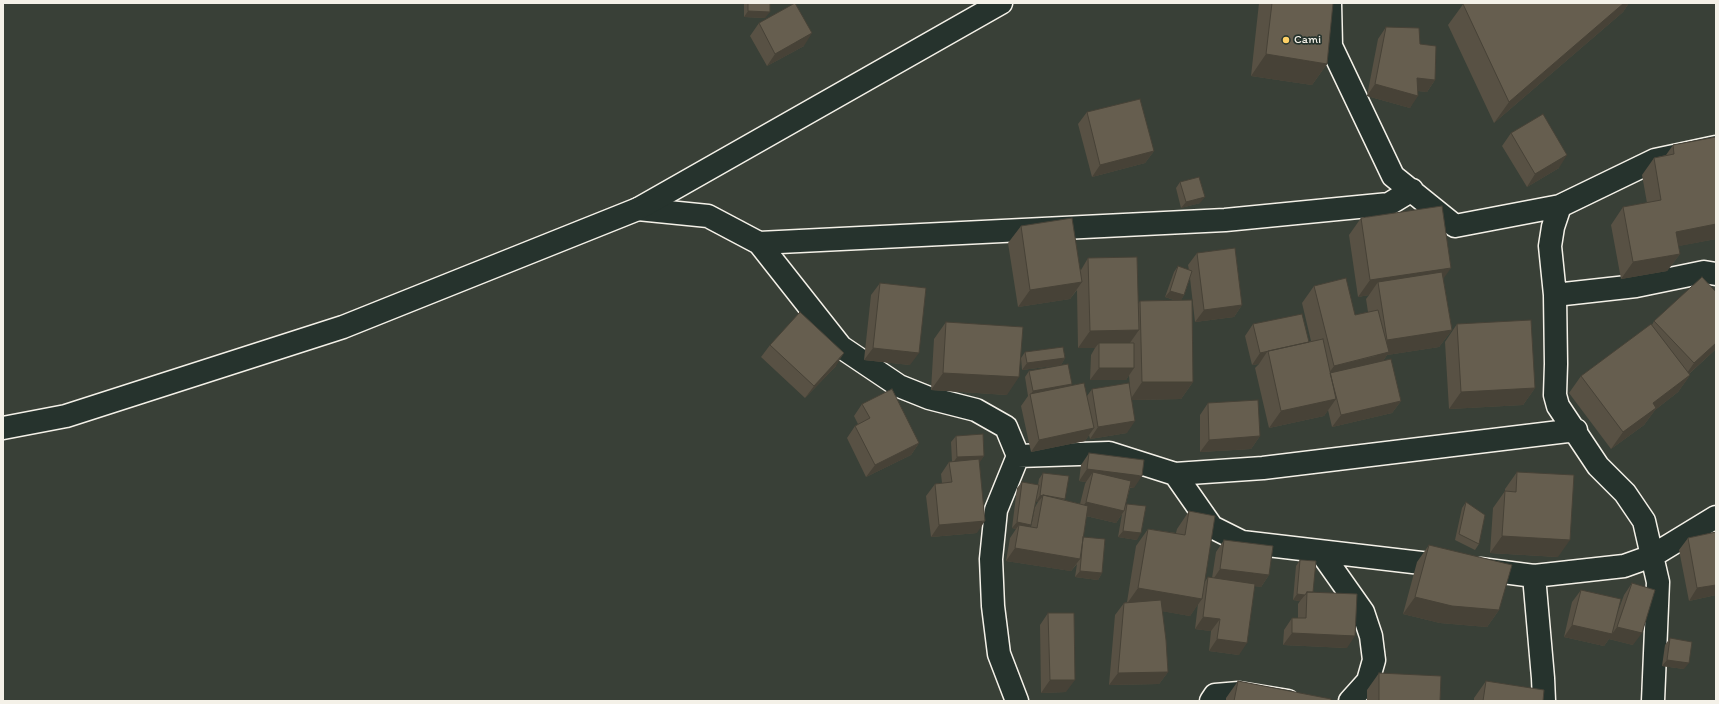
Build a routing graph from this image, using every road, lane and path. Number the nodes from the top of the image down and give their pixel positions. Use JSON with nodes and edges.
{"nodes":[{"id":1,"x":1001,"y":3,"type":"edge"},
{"id":2,"x":1330,"y":3,"type":"edge"},
{"id":3,"x":1716,"y":146,"type":"edge"},
{"id":4,"x":1412,"y":190,"type":"junction"},
{"id":5,"x":1560,"y":206,"type":"junction"},
{"id":6,"x":638,"y":209,"type":"junction"},
{"id":7,"x":759,"y":243,"type":"junction"},
{"id":8,"x":1716,"y":274,"type":"edge"},
{"id":9,"x":1555,"y":295,"type":"junction"},
{"id":10,"x":3,"y":428,"type":"edge"},
{"id":11,"x":1576,"y":430,"type":"junction"},
{"id":12,"x":1018,"y":456,"type":"junction"},
{"id":13,"x":1175,"y":474,"type":"junction"},
{"id":14,"x":1716,"y":517,"type":"edge"},
{"id":15,"x":1320,"y":551,"type":"junction"},
{"id":16,"x":1652,"y":556,"type":"junction"},
{"id":17,"x":1534,"y":576,"type":"junction"},
{"id":18,"x":1017,"y":701,"type":"edge"},
{"id":19,"x":1211,"y":701,"type":"edge"},
{"id":20,"x":1288,"y":701,"type":"edge"},
{"id":21,"x":1350,"y":701,"type":"edge"},
{"id":22,"x":1544,"y":701,"type":"edge"},
{"id":23,"x":1653,"y":701,"type":"edge"}],
"edges":[{"from":1,"to":6,"type":"street"},
{"from":2,"to":4,"type":"street"},
{"from":3,"to":5,"type":"street"},
{"from":4,"to":5,"type":"street"},
{"from":4,"to":7,"type":"street"},
{"from":5,"to":9,"type":"street"},
{"from":6,"to":7,"type":"street"},
{"from":6,"to":10,"type":"street"},
{"from":7,"to":12,"type":"street"},
{"from":8,"to":9,"type":"street"},
{"from":9,"to":11,"type":"street"},
{"from":11,"to":13,"type":"street"},
{"from":11,"to":16,"type":"street"},
{"from":12,"to":13,"type":"street"},
{"from":12,"to":18,"type":"street"},
{"from":13,"to":15,"type":"street"},
{"from":14,"to":16,"type":"street"},
{"from":15,"to":17,"type":"street"},
{"from":15,"to":21,"type":"street"},
{"from":16,"to":17,"type":"street"},
{"from":16,"to":23,"type":"street"},
{"from":17,"to":22,"type":"street"},
{"from":19,"to":20,"type":"street"}]}
